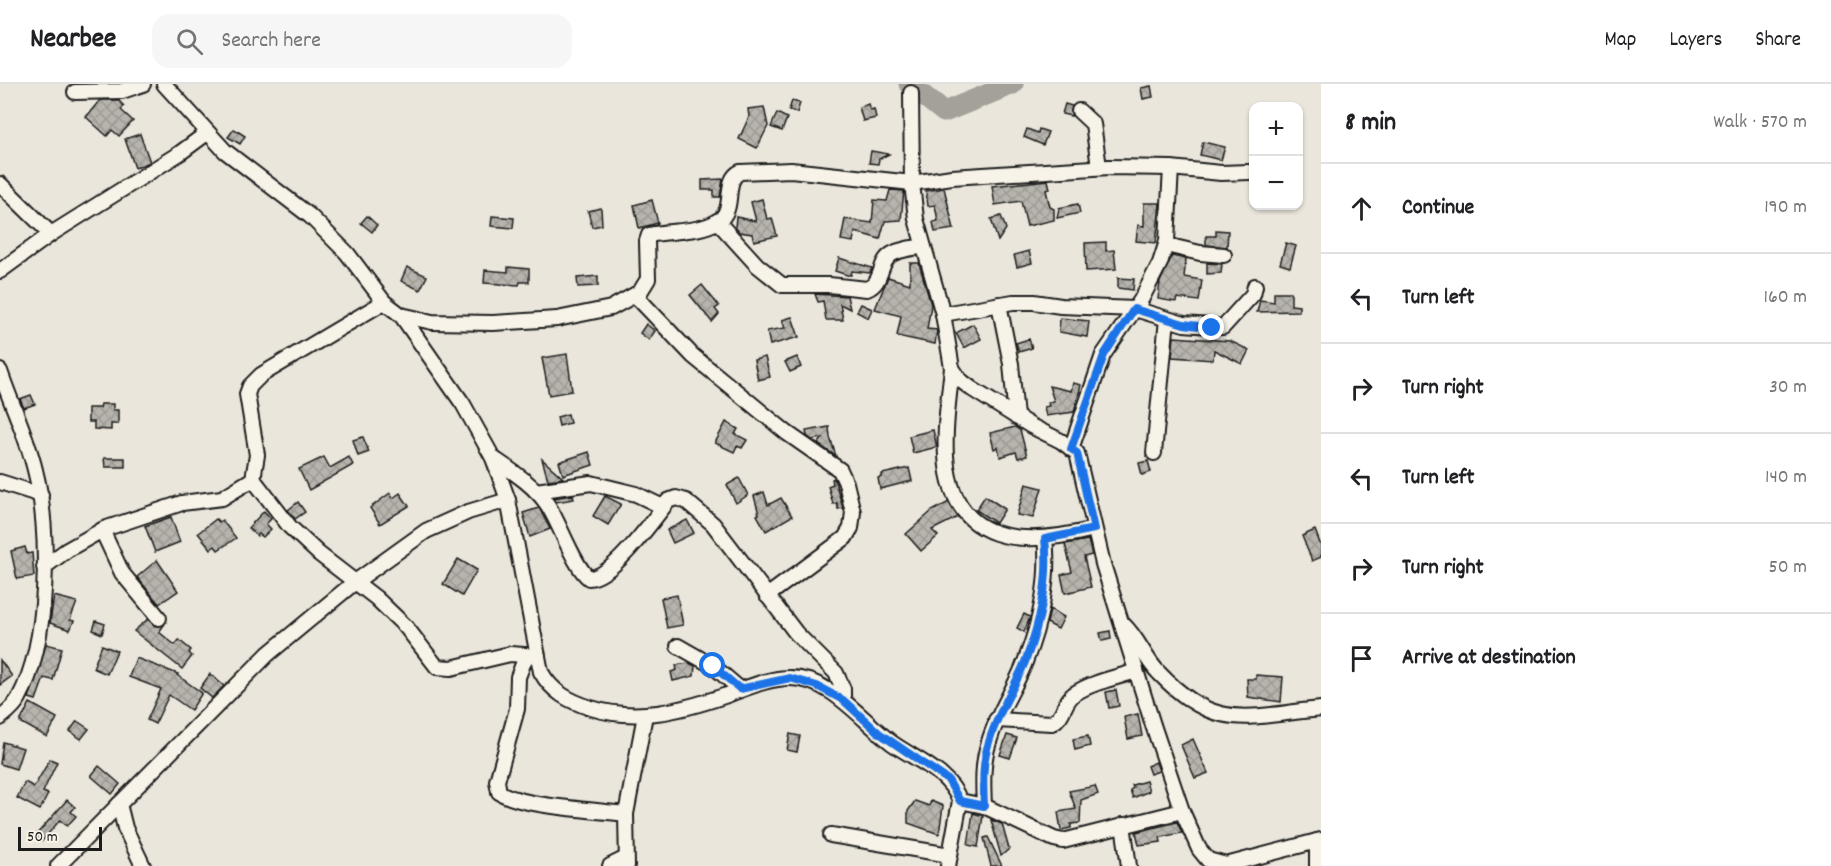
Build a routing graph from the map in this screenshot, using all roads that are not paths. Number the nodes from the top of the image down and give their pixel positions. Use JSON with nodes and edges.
{"nodes":[{"id":1,"x":143,"y":84,"type":"edge"},
{"id":2,"x":164,"y":84,"type":"edge"},
{"id":3,"x":75,"y":92,"type":"dead end"},
{"id":4,"x":911,"y":93,"type":"dead end"},
{"id":5,"x":1079,"y":111,"type":"dead end"},
{"id":6,"x":207,"y":133,"type":"junction"},
{"id":7,"x":1099,"y":167,"type":"junction"},
{"id":8,"x":1171,"y":168,"type":"junction"},
{"id":9,"x":1249,"y":172,"type":"dead end"},
{"id":10,"x":912,"y":183,"type":"junction"},
{"id":11,"x":0,"y":184,"type":"edge"},
{"id":12,"x":717,"y":221,"type":"junction"},
{"id":13,"x":51,"y":234,"type":"junction"},
{"id":14,"x":1166,"y":245,"type":"junction"},
{"id":15,"x":922,"y":246,"type":"junction"},
{"id":16,"x":1224,"y":255,"type":"dead end"},
{"id":17,"x":0,"y":271,"type":"edge"},
{"id":18,"x":1255,"y":286,"type":"dead end"},
{"id":19,"x":635,"y":296,"type":"junction"},
{"id":20,"x":384,"y":302,"type":"junction"},
{"id":21,"x":999,"y":304,"type":"junction"},
{"id":22,"x":1134,"y":309,"type":"junction"},
{"id":23,"x":943,"y":314,"type":"junction"},
{"id":24,"x":401,"y":315,"type":"junction"},
{"id":25,"x":1167,"y":320,"type":"junction"},
{"id":26,"x":952,"y":368,"type":"junction"},
{"id":27,"x":0,"y":371,"type":"edge"},
{"id":28,"x":0,"y":402,"type":"edge"},
{"id":29,"x":13,"y":409,"type":"junction"},
{"id":30,"x":1016,"y":417,"type":"junction"},
{"id":31,"x":1071,"y":449,"type":"junction"},
{"id":32,"x":1154,"y":453,"type":"dead end"},
{"id":33,"x":493,"y":458,"type":"junction"},
{"id":34,"x":253,"y":479,"type":"junction"},
{"id":35,"x":0,"y":482,"type":"edge"},
{"id":36,"x":537,"y":491,"type":"junction"},
{"id":37,"x":41,"y":495,"type":"junction"},
{"id":38,"x":507,"y":500,"type":"junction"},
{"id":39,"x":663,"y":507,"type":"junction"},
{"id":40,"x":1094,"y":529,"type":"junction"},
{"id":41,"x":102,"y":530,"type":"junction"},
{"id":42,"x":1045,"y":539,"type":"junction"},
{"id":43,"x":44,"y":567,"type":"junction"},
{"id":44,"x":355,"y":582,"type":"junction"},
{"id":45,"x":767,"y":596,"type":"junction"},
{"id":46,"x":159,"y":618,"type":"dead end"},
{"id":47,"x":1121,"y":623,"type":"junction"},
{"id":48,"x":678,"y":646,"type":"dead end"},
{"id":49,"x":532,"y":656,"type":"junction"},
{"id":50,"x":1136,"y":671,"type":"junction"},
{"id":51,"x":740,"y":689,"type":"junction"},
{"id":52,"x":843,"y":700,"type":"junction"},
{"id":53,"x":1321,"y":709,"type":"edge"},
{"id":54,"x":645,"y":715,"type":"junction"},
{"id":55,"x":0,"y":718,"type":"edge"},
{"id":56,"x":996,"y":720,"type":"junction"},
{"id":57,"x":960,"y":801,"type":"junction"},
{"id":58,"x":119,"y":804,"type":"junction"},
{"id":59,"x":984,"y":806,"type":"junction"},
{"id":60,"x":1182,"y":811,"type":"junction"},
{"id":61,"x":626,"y":814,"type":"junction"},
{"id":62,"x":1123,"y":825,"type":"junction"},
{"id":63,"x":831,"y":835,"type":"dead end"},
{"id":64,"x":1319,"y":841,"type":"edge"},
{"id":65,"x":949,"y":861,"type":"edge"},
{"id":66,"x":626,"y":862,"type":"edge"},
{"id":67,"x":1237,"y":865,"type":"edge"},
{"id":68,"x":58,"y":866,"type":"edge"},
{"id":69,"x":142,"y":866,"type":"edge"},
{"id":70,"x":610,"y":866,"type":"edge"},
{"id":71,"x":1130,"y":866,"type":"edge"},
{"id":72,"x":1317,"y":866,"type":"edge"}],
"edges":[{"from":1,"to":3,"type":"street"},
{"from":2,"to":6,"type":"street"},
{"from":4,"to":10,"type":"street"},
{"from":5,"to":7,"type":"street"},
{"from":6,"to":13,"type":"street"},
{"from":6,"to":20,"type":"street"},
{"from":7,"to":8,"type":"street"},
{"from":7,"to":10,"type":"street"},
{"from":8,"to":9,"type":"street"},
{"from":8,"to":14,"type":"street"},
{"from":10,"to":12,"type":"street"},
{"from":10,"to":15,"type":"street"},
{"from":11,"to":13,"type":"street"},
{"from":12,"to":15,"type":"street"},
{"from":12,"to":19,"type":"street"},
{"from":13,"to":17,"type":"street"},
{"from":14,"to":16,"type":"street"},
{"from":14,"to":22,"type":"street"},
{"from":15,"to":23,"type":"street"},
{"from":18,"to":25,"type":"street"},
{"from":19,"to":24,"type":"street"},
{"from":19,"to":45,"type":"street"},
{"from":20,"to":24,"type":"street"},
{"from":20,"to":34,"type":"street"},
{"from":21,"to":22,"type":"street"},
{"from":21,"to":23,"type":"street"},
{"from":21,"to":30,"type":"street"},
{"from":22,"to":25,"type":"street"},
{"from":22,"to":31,"type":"street"},
{"from":23,"to":26,"type":"street"},
{"from":24,"to":33,"type":"street"},
{"from":25,"to":32,"type":"street"},
{"from":26,"to":30,"type":"street"},
{"from":26,"to":42,"type":"street"},
{"from":27,"to":29,"type":"street"},
{"from":28,"to":29,"type":"street"},
{"from":29,"to":37,"type":"street"},
{"from":30,"to":31,"type":"street"},
{"from":31,"to":40,"type":"street"},
{"from":33,"to":36,"type":"street"},
{"from":33,"to":38,"type":"street"},
{"from":34,"to":41,"type":"street"},
{"from":34,"to":44,"type":"street"},
{"from":35,"to":37,"type":"street"},
{"from":36,"to":39,"type":"street"},
{"from":36,"to":39,"type":"street"},
{"from":37,"to":43,"type":"street"},
{"from":38,"to":44,"type":"street"},
{"from":38,"to":49,"type":"street"},
{"from":39,"to":45,"type":"street"},
{"from":40,"to":42,"type":"street"},
{"from":40,"to":47,"type":"street"},
{"from":41,"to":43,"type":"street"},
{"from":41,"to":46,"type":"street"},
{"from":42,"to":56,"type":"street"},
{"from":43,"to":55,"type":"street"},
{"from":44,"to":49,"type":"street"},
{"from":44,"to":58,"type":"street"},
{"from":45,"to":52,"type":"street"},
{"from":47,"to":50,"type":"street"},
{"from":47,"to":53,"type":"street"},
{"from":48,"to":51,"type":"street"},
{"from":49,"to":54,"type":"street"},
{"from":49,"to":61,"type":"street"},
{"from":50,"to":56,"type":"street"},
{"from":50,"to":60,"type":"street"},
{"from":51,"to":52,"type":"street"},
{"from":51,"to":54,"type":"street"},
{"from":52,"to":57,"type":"street"},
{"from":54,"to":61,"type":"street"},
{"from":56,"to":59,"type":"street"},
{"from":57,"to":59,"type":"street"},
{"from":57,"to":65,"type":"street"},
{"from":58,"to":68,"type":"street"},
{"from":58,"to":69,"type":"street"},
{"from":59,"to":62,"type":"street"},
{"from":60,"to":62,"type":"street"},
{"from":60,"to":67,"type":"street"},
{"from":61,"to":66,"type":"street"},
{"from":62,"to":71,"type":"street"},
{"from":63,"to":65,"type":"street"},
{"from":64,"to":67,"type":"street"},
{"from":64,"to":72,"type":"street"},
{"from":66,"to":70,"type":"street"}]}
